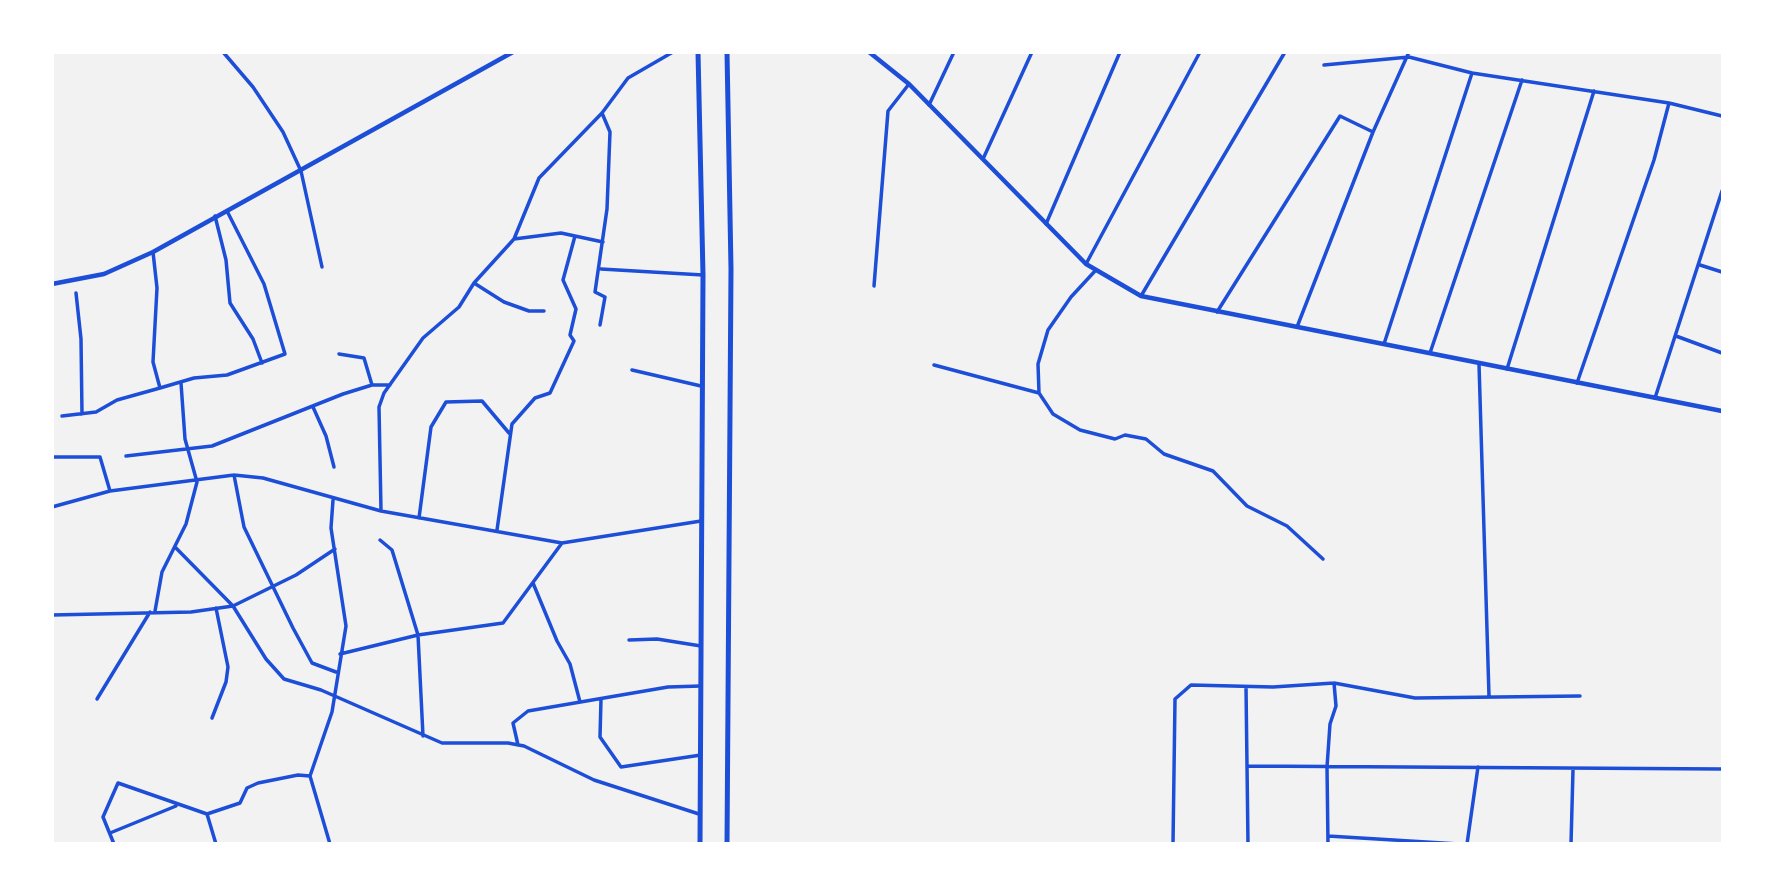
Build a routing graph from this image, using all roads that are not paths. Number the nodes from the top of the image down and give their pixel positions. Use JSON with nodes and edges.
{"nodes":[{"id":1,"x":223,"y":52,"type":"edge"},
{"id":2,"x":513,"y":52,"type":"edge"},
{"id":3,"x":673,"y":52,"type":"edge"},
{"id":4,"x":698,"y":52,"type":"edge"},
{"id":5,"x":727,"y":52,"type":"edge"},
{"id":6,"x":870,"y":52,"type":"edge"},
{"id":7,"x":954,"y":52,"type":"edge"},
{"id":8,"x":1032,"y":52,"type":"edge"},
{"id":9,"x":1120,"y":52,"type":"edge"},
{"id":10,"x":1200,"y":52,"type":"edge"},
{"id":11,"x":1285,"y":52,"type":"edge"},
{"id":12,"x":1409,"y":55,"type":"edge"},
{"id":13,"x":1324,"y":65,"type":"dead end"},
{"id":14,"x":1472,"y":73,"type":"junction"},
{"id":15,"x":1522,"y":79,"type":"junction"},
{"id":16,"x":909,"y":84,"type":"junction"},
{"id":17,"x":1594,"y":91,"type":"junction"},
{"id":18,"x":1669,"y":103,"type":"junction"},
{"id":19,"x":929,"y":105,"type":"junction"},
{"id":20,"x":602,"y":113,"type":"junction"},
{"id":21,"x":1723,"y":116,"type":"edge"},
{"id":22,"x":1373,"y":132,"type":"junction"},
{"id":23,"x":983,"y":159,"type":"junction"},
{"id":24,"x":301,"y":171,"type":"junction"},
{"id":25,"x":1723,"y":191,"type":"edge"},
{"id":26,"x":227,"y":211,"type":"junction"},
{"id":27,"x":1716,"y":211,"type":"junction"},
{"id":28,"x":1723,"y":213,"type":"edge"},
{"id":29,"x":215,"y":216,"type":"junction"},
{"id":30,"x":1045,"y":226,"type":"junction"},
{"id":31,"x":575,"y":236,"type":"junction"},
{"id":32,"x":514,"y":239,"type":"junction"},
{"id":33,"x":603,"y":242,"type":"junction"},
{"id":34,"x":153,"y":252,"type":"junction"},
{"id":35,"x":1086,"y":264,"type":"junction"},
{"id":36,"x":1700,"y":265,"type":"junction"},
{"id":37,"x":322,"y":267,"type":"dead end"},
{"id":38,"x":601,"y":269,"type":"junction"},
{"id":39,"x":1095,"y":271,"type":"junction"},
{"id":40,"x":1723,"y":272,"type":"edge"},
{"id":41,"x":703,"y":275,"type":"junction"},
{"id":42,"x":474,"y":283,"type":"junction"},
{"id":43,"x":52,"y":284,"type":"edge"},
{"id":44,"x":874,"y":286,"type":"dead end"},
{"id":45,"x":76,"y":293,"type":"dead end"},
{"id":46,"x":1141,"y":296,"type":"junction"},
{"id":47,"x":544,"y":311,"type":"dead end"},
{"id":48,"x":1217,"y":312,"type":"junction"},
{"id":49,"x":600,"y":325,"type":"dead end"},
{"id":50,"x":1297,"y":327,"type":"junction"},
{"id":51,"x":1676,"y":336,"type":"junction"},
{"id":52,"x":1384,"y":344,"type":"junction"},
{"id":53,"x":1723,"y":353,"type":"edge"},
{"id":54,"x":339,"y":354,"type":"dead end"},
{"id":55,"x":1430,"y":354,"type":"junction"},
{"id":56,"x":262,"y":363,"type":"junction"},
{"id":57,"x":1479,"y":364,"type":"junction"},
{"id":58,"x":934,"y":365,"type":"dead end"},
{"id":59,"x":1507,"y":369,"type":"junction"},
{"id":60,"x":632,"y":370,"type":"dead end"},
{"id":61,"x":181,"y":383,"type":"junction"},
{"id":62,"x":1577,"y":384,"type":"junction"},
{"id":63,"x":372,"y":385,"type":"junction"},
{"id":64,"x":390,"y":385,"type":"junction"},
{"id":65,"x":703,"y":386,"type":"junction"},
{"id":66,"x":160,"y":388,"type":"junction"},
{"id":67,"x":1039,"y":393,"type":"junction"},
{"id":68,"x":1655,"y":399,"type":"junction"},
{"id":69,"x":313,"y":407,"type":"junction"},
{"id":70,"x":1723,"y":411,"type":"edge"},
{"id":71,"x":82,"y":414,"type":"junction"},
{"id":72,"x":62,"y":416,"type":"dead end"},
{"id":73,"x":509,"y":433,"type":"junction"},
{"id":74,"x":188,"y":449,"type":"junction"},
{"id":75,"x":126,"y":456,"type":"dead end"},
{"id":76,"x":52,"y":457,"type":"edge"},
{"id":77,"x":334,"y":467,"type":"dead end"},
{"id":78,"x":234,"y":475,"type":"junction"},
{"id":79,"x":198,"y":481,"type":"junction"},
{"id":80,"x":110,"y":491,"type":"junction"},
{"id":81,"x":332,"y":500,"type":"junction"},
{"id":82,"x":52,"y":507,"type":"edge"},
{"id":83,"x":381,"y":511,"type":"junction"},
{"id":84,"x":419,"y":518,"type":"junction"},
{"id":85,"x":703,"y":521,"type":"junction"},
{"id":86,"x":497,"y":530,"type":"junction"},
{"id":87,"x":380,"y":541,"type":"dead end"},
{"id":88,"x":562,"y":543,"type":"junction"},
{"id":89,"x":175,"y":547,"type":"junction"},
{"id":90,"x":335,"y":549,"type":"junction"},
{"id":91,"x":1323,"y":559,"type":"dead end"},
{"id":92,"x":533,"y":583,"type":"junction"},
{"id":93,"x":274,"y":587,"type":"junction"},
{"id":94,"x":233,"y":606,"type":"junction"},
{"id":95,"x":216,"y":608,"type":"junction"},
{"id":96,"x":152,"y":612,"type":"junction"},
{"id":97,"x":53,"y":613,"type":"edge"},
{"id":98,"x":418,"y":635,"type":"junction"},
{"id":99,"x":629,"y":640,"type":"dead end"},
{"id":100,"x":701,"y":646,"type":"junction"},
{"id":101,"x":340,"y":654,"type":"junction"},
{"id":102,"x":336,"y":672,"type":"junction"},
{"id":103,"x":1334,"y":683,"type":"junction"},
{"id":104,"x":701,"y":686,"type":"junction"},
{"id":105,"x":1246,"y":687,"type":"junction"},
{"id":106,"x":1489,"y":696,"type":"junction"},
{"id":107,"x":1580,"y":696,"type":"dead end"},
{"id":108,"x":335,"y":697,"type":"junction"},
{"id":109,"x":601,"y":698,"type":"junction"},
{"id":110,"x":97,"y":699,"type":"dead end"},
{"id":111,"x":580,"y":702,"type":"junction"},
{"id":112,"x":212,"y":718,"type":"dead end"},
{"id":113,"x":423,"y":736,"type":"junction"},
{"id":114,"x":518,"y":745,"type":"junction"},
{"id":115,"x":701,"y":755,"type":"junction"},
{"id":116,"x":1247,"y":766,"type":"junction"},
{"id":117,"x":1326,"y":767,"type":"junction"},
{"id":118,"x":1478,"y":767,"type":"junction"},
{"id":119,"x":1723,"y":769,"type":"edge"},
{"id":120,"x":1573,"y":770,"type":"junction"},
{"id":121,"x":310,"y":776,"type":"junction"},
{"id":122,"x":178,"y":805,"type":"junction"},
{"id":123,"x":207,"y":814,"type":"junction"},
{"id":124,"x":701,"y":814,"type":"junction"},
{"id":125,"x":110,"y":833,"type":"junction"},
{"id":126,"x":1328,"y":836,"type":"junction"},
{"id":127,"x":114,"y":844,"type":"edge"},
{"id":128,"x":216,"y":844,"type":"edge"},
{"id":129,"x":330,"y":844,"type":"edge"},
{"id":130,"x":700,"y":844,"type":"edge"},
{"id":131,"x":727,"y":844,"type":"edge"},
{"id":132,"x":1172,"y":844,"type":"edge"},
{"id":133,"x":1248,"y":844,"type":"edge"},
{"id":134,"x":1328,"y":844,"type":"edge"},
{"id":135,"x":1459,"y":844,"type":"edge"},
{"id":136,"x":1467,"y":844,"type":"edge"},
{"id":137,"x":1508,"y":844,"type":"edge"},
{"id":138,"x":1533,"y":844,"type":"edge"},
{"id":139,"x":1571,"y":844,"type":"edge"}],
"edges":[{"from":1,"to":24,"type":"street"},
{"from":2,"to":24,"type":"street"},
{"from":3,"to":20,"type":"street"},
{"from":4,"to":41,"type":"highway"},
{"from":5,"to":131,"type":"highway"},
{"from":6,"to":16,"type":"street"},
{"from":7,"to":19,"type":"street"},
{"from":8,"to":23,"type":"street"},
{"from":9,"to":30,"type":"street"},
{"from":10,"to":35,"type":"street"},
{"from":11,"to":46,"type":"street"},
{"from":12,"to":13,"type":"street"},
{"from":12,"to":14,"type":"street"},
{"from":12,"to":22,"type":"street"},
{"from":14,"to":15,"type":"street"},
{"from":14,"to":52,"type":"street"},
{"from":15,"to":17,"type":"street"},
{"from":15,"to":55,"type":"street"},
{"from":16,"to":19,"type":"street"},
{"from":16,"to":44,"type":"street"},
{"from":17,"to":18,"type":"street"},
{"from":17,"to":59,"type":"street"},
{"from":18,"to":21,"type":"street"},
{"from":18,"to":62,"type":"street"},
{"from":19,"to":23,"type":"street"},
{"from":20,"to":32,"type":"street"},
{"from":20,"to":33,"type":"street"},
{"from":22,"to":48,"type":"street"},
{"from":22,"to":50,"type":"street"},
{"from":23,"to":30,"type":"street"},
{"from":24,"to":26,"type":"street"},
{"from":24,"to":37,"type":"street"},
{"from":25,"to":27,"type":"street"},
{"from":26,"to":29,"type":"street"},
{"from":26,"to":56,"type":"street"},
{"from":27,"to":28,"type":"street"},
{"from":27,"to":36,"type":"street"},
{"from":29,"to":34,"type":"street"},
{"from":29,"to":56,"type":"street"},
{"from":30,"to":35,"type":"street"},
{"from":31,"to":32,"type":"street"},
{"from":31,"to":33,"type":"street"},
{"from":31,"to":73,"type":"street"},
{"from":32,"to":42,"type":"street"},
{"from":33,"to":38,"type":"street"},
{"from":34,"to":43,"type":"street"},
{"from":34,"to":66,"type":"street"},
{"from":35,"to":39,"type":"street"},
{"from":36,"to":40,"type":"street"},
{"from":36,"to":51,"type":"street"},
{"from":38,"to":41,"type":"street"},
{"from":38,"to":49,"type":"street"},
{"from":39,"to":46,"type":"street"},
{"from":39,"to":67,"type":"street"},
{"from":41,"to":65,"type":"highway"},
{"from":42,"to":47,"type":"street"},
{"from":42,"to":64,"type":"street"},
{"from":45,"to":71,"type":"street"},
{"from":46,"to":48,"type":"street"},
{"from":48,"to":50,"type":"street"},
{"from":50,"to":52,"type":"street"},
{"from":51,"to":53,"type":"street"},
{"from":51,"to":68,"type":"street"},
{"from":52,"to":55,"type":"street"},
{"from":54,"to":63,"type":"street"},
{"from":55,"to":57,"type":"street"},
{"from":56,"to":61,"type":"street"},
{"from":57,"to":59,"type":"street"},
{"from":57,"to":106,"type":"street"},
{"from":58,"to":67,"type":"street"},
{"from":59,"to":62,"type":"street"},
{"from":60,"to":65,"type":"street"},
{"from":61,"to":66,"type":"street"},
{"from":61,"to":74,"type":"street"},
{"from":62,"to":68,"type":"street"},
{"from":63,"to":64,"type":"street"},
{"from":63,"to":69,"type":"street"},
{"from":64,"to":83,"type":"street"},
{"from":65,"to":85,"type":"highway"},
{"from":66,"to":71,"type":"street"},
{"from":67,"to":91,"type":"street"},
{"from":68,"to":70,"type":"street"},
{"from":69,"to":74,"type":"street"},
{"from":69,"to":77,"type":"street"},
{"from":71,"to":72,"type":"street"},
{"from":73,"to":84,"type":"street"},
{"from":73,"to":86,"type":"street"},
{"from":74,"to":75,"type":"street"},
{"from":74,"to":79,"type":"street"},
{"from":76,"to":80,"type":"street"},
{"from":78,"to":79,"type":"street"},
{"from":78,"to":81,"type":"street"},
{"from":78,"to":93,"type":"street"},
{"from":79,"to":80,"type":"street"},
{"from":79,"to":89,"type":"street"},
{"from":80,"to":82,"type":"street"},
{"from":81,"to":83,"type":"street"},
{"from":81,"to":90,"type":"street"},
{"from":83,"to":84,"type":"street"},
{"from":84,"to":86,"type":"street"},
{"from":85,"to":88,"type":"street"},
{"from":85,"to":100,"type":"highway"},
{"from":86,"to":88,"type":"street"},
{"from":87,"to":98,"type":"street"},
{"from":88,"to":92,"type":"street"},
{"from":89,"to":94,"type":"street"},
{"from":89,"to":96,"type":"street"},
{"from":90,"to":93,"type":"street"},
{"from":90,"to":101,"type":"street"},
{"from":92,"to":98,"type":"street"},
{"from":92,"to":111,"type":"street"},
{"from":93,"to":94,"type":"street"},
{"from":93,"to":102,"type":"street"},
{"from":94,"to":95,"type":"street"},
{"from":94,"to":108,"type":"street"},
{"from":95,"to":96,"type":"street"},
{"from":95,"to":112,"type":"street"},
{"from":96,"to":97,"type":"street"},
{"from":96,"to":110,"type":"street"},
{"from":98,"to":101,"type":"street"},
{"from":98,"to":113,"type":"street"},
{"from":99,"to":100,"type":"street"},
{"from":100,"to":104,"type":"highway"},
{"from":101,"to":102,"type":"street"},
{"from":102,"to":108,"type":"street"},
{"from":103,"to":105,"type":"street"},
{"from":103,"to":106,"type":"street"},
{"from":103,"to":117,"type":"street"},
{"from":104,"to":109,"type":"street"},
{"from":104,"to":115,"type":"highway"},
{"from":105,"to":116,"type":"street"},
{"from":105,"to":132,"type":"street"},
{"from":106,"to":107,"type":"street"},
{"from":108,"to":113,"type":"street"},
{"from":108,"to":121,"type":"street"},
{"from":109,"to":111,"type":"street"},
{"from":109,"to":115,"type":"street"},
{"from":111,"to":114,"type":"street"},
{"from":113,"to":114,"type":"street"},
{"from":114,"to":124,"type":"street"},
{"from":115,"to":124,"type":"highway"},
{"from":116,"to":117,"type":"street"},
{"from":116,"to":133,"type":"street"},
{"from":117,"to":118,"type":"street"},
{"from":117,"to":126,"type":"street"},
{"from":118,"to":120,"type":"street"},
{"from":118,"to":136,"type":"street"},
{"from":119,"to":120,"type":"street"},
{"from":120,"to":139,"type":"street"},
{"from":121,"to":123,"type":"street"},
{"from":121,"to":129,"type":"street"},
{"from":122,"to":123,"type":"street"},
{"from":122,"to":125,"type":"street"},
{"from":122,"to":125,"type":"street"},
{"from":123,"to":128,"type":"street"},
{"from":124,"to":130,"type":"highway"},
{"from":125,"to":127,"type":"street"},
{"from":126,"to":134,"type":"street"},
{"from":126,"to":135,"type":"street"},
{"from":137,"to":138,"type":"street"}]}
